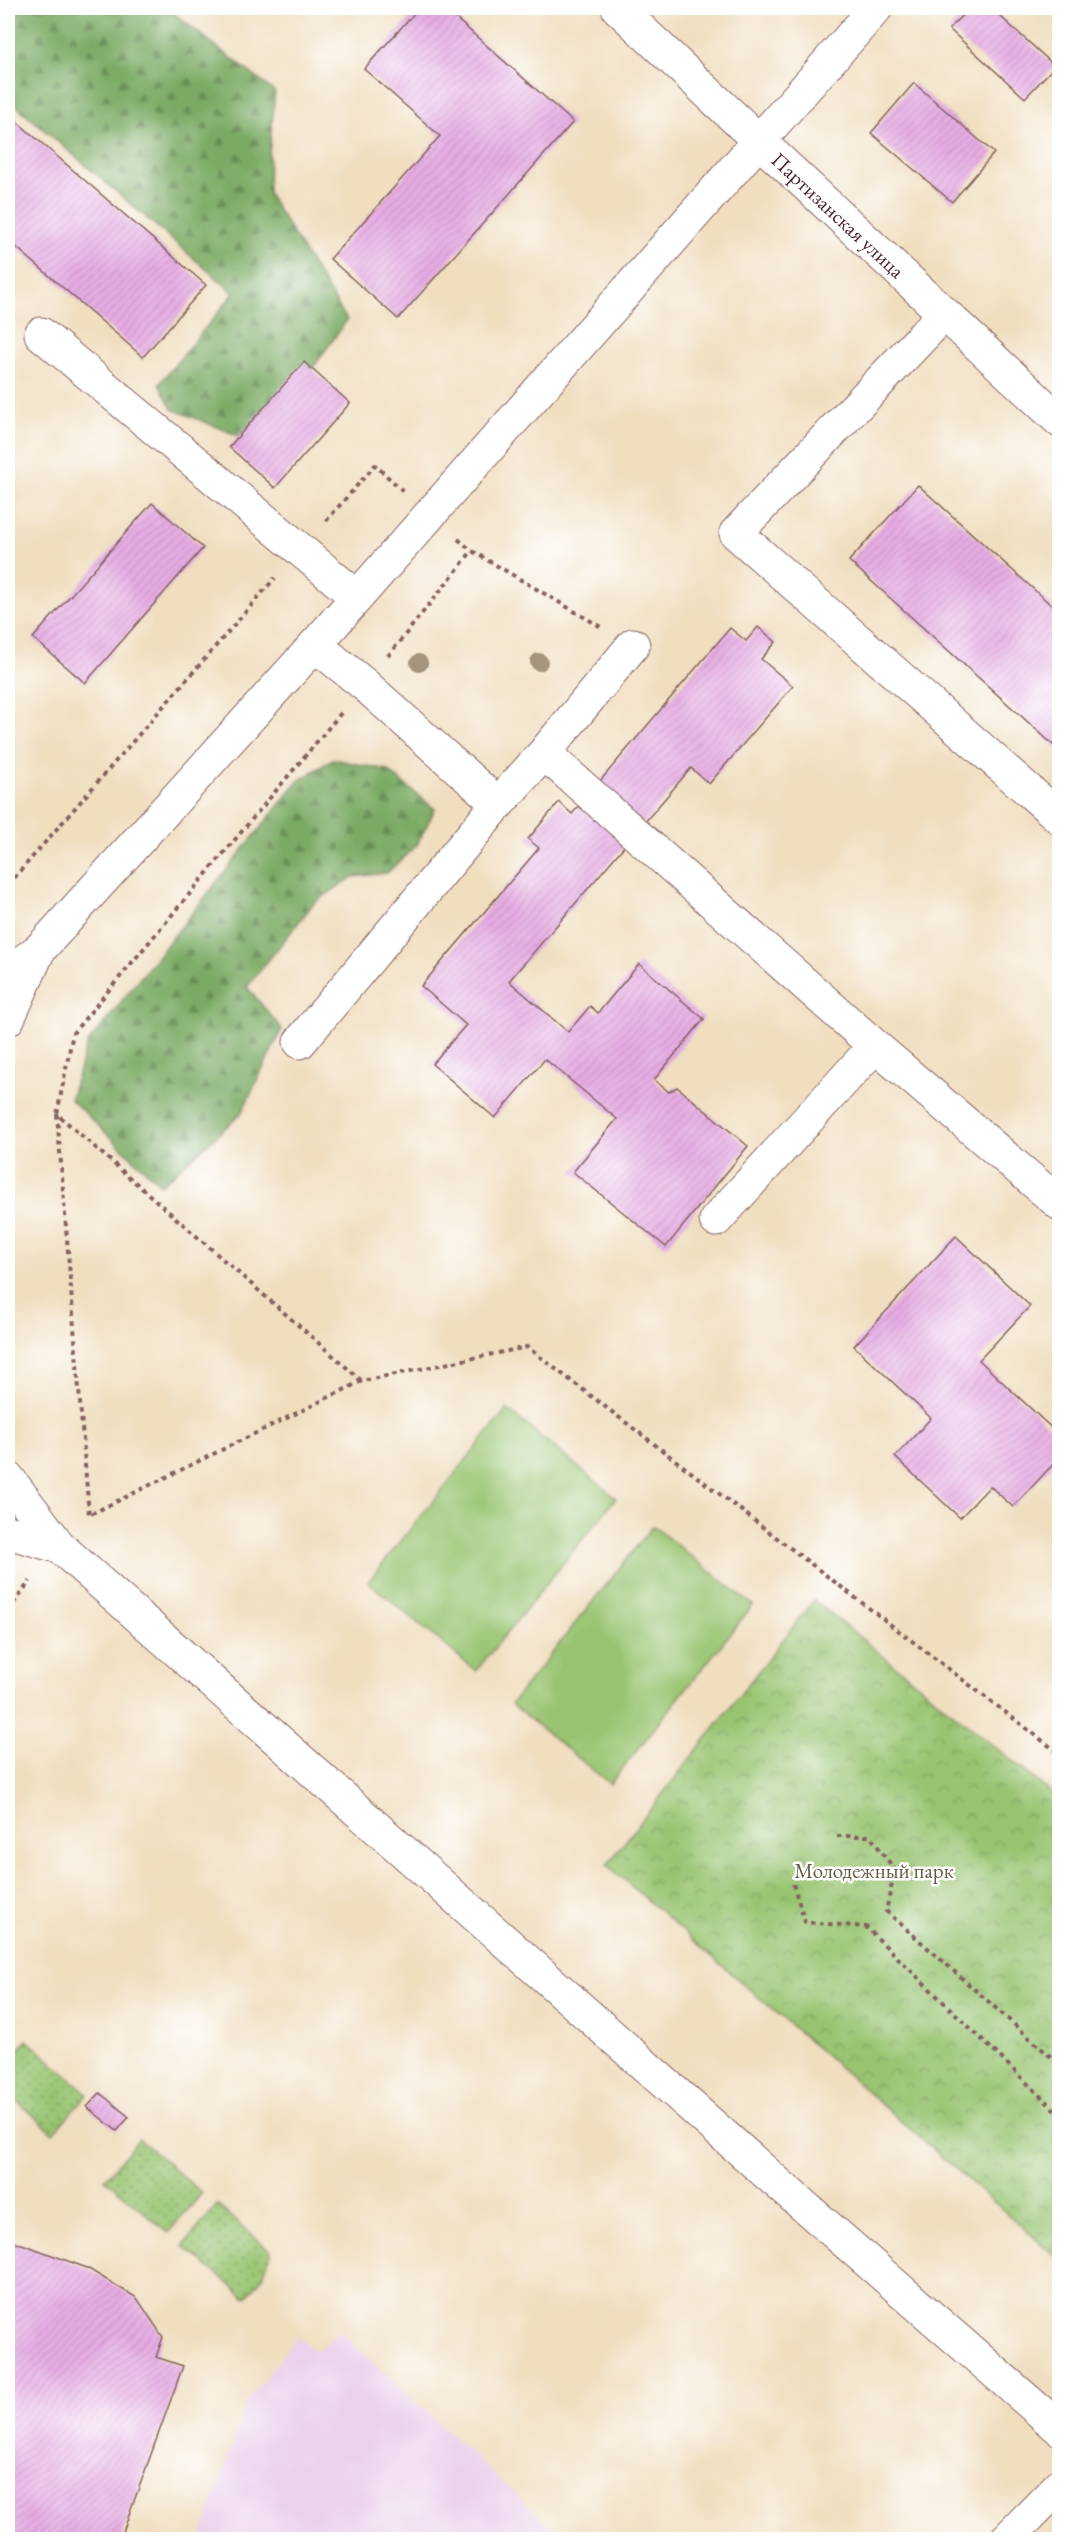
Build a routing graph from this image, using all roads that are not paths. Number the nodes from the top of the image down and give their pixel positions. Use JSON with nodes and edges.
{"nodes":[{"id":1,"x":618,"y":8,"type":"edge"},
{"id":2,"x":876,"y":8,"type":"edge"},
{"id":3,"x":759,"y":141,"type":"junction"},
{"id":4,"x":944,"y":314,"type":"junction"},
{"id":5,"x":41,"y":334,"type":"dead end"},
{"id":6,"x":1059,"y":421,"type":"edge"},
{"id":7,"x":357,"y":597,"type":"junction"},
{"id":8,"x":315,"y":645,"type":"junction"},
{"id":9,"x":633,"y":645,"type":"road end"},
{"id":10,"x":544,"y":753,"type":"junction"},
{"id":11,"x":498,"y":804,"type":"junction"},
{"id":12,"x":1059,"y":819,"type":"edge"},
{"id":13,"x":40,"y":949,"type":"junction"},
{"id":14,"x":8,"y":973,"type":"edge"},
{"id":15,"x":8,"y":1019,"type":"edge"},
{"id":16,"x":300,"y":1042,"type":"dead end"},
{"id":17,"x":875,"y":1046,"type":"junction"},
{"id":18,"x":1059,"y":1204,"type":"edge"},
{"id":19,"x":716,"y":1220,"type":"dead end"},
{"id":20,"x":8,"y":1479,"type":"edge"},
{"id":21,"x":8,"y":1532,"type":"edge"},
{"id":22,"x":60,"y":1547,"type":"junction"},
{"id":23,"x":1059,"y":2429,"type":"edge"},
{"id":24,"x":1059,"y":2485,"type":"edge"},
{"id":25,"x":1014,"y":2537,"type":"edge"}],
"edges":[{"from":1,"to":3,"type":"main road","name":"Партизанская улица"},
{"from":2,"to":3,"type":"main road"},
{"from":3,"to":4,"type":"main road","name":"Партизанская улица"},
{"from":3,"to":7,"type":"main road"},
{"from":4,"to":6,"type":"main road","name":"Партизанская улица"},
{"from":4,"to":12,"type":"main road"},
{"from":5,"to":7,"type":"main road"},
{"from":7,"to":8,"type":"main road"},
{"from":8,"to":11,"type":"main road"},
{"from":8,"to":13,"type":"main road"},
{"from":9,"to":10,"type":"main road"},
{"from":10,"to":11,"type":"main road"},
{"from":10,"to":17,"type":"main road"},
{"from":11,"to":16,"type":"main road"},
{"from":13,"to":14,"type":"main road"},
{"from":13,"to":15,"type":"main road"},
{"from":17,"to":18,"type":"main road"},
{"from":17,"to":19,"type":"main road"},
{"from":20,"to":22,"type":"main road"},
{"from":21,"to":22,"type":"main road"},
{"from":22,"to":23,"type":"main road"},
{"from":24,"to":25,"type":"main road"}]}
